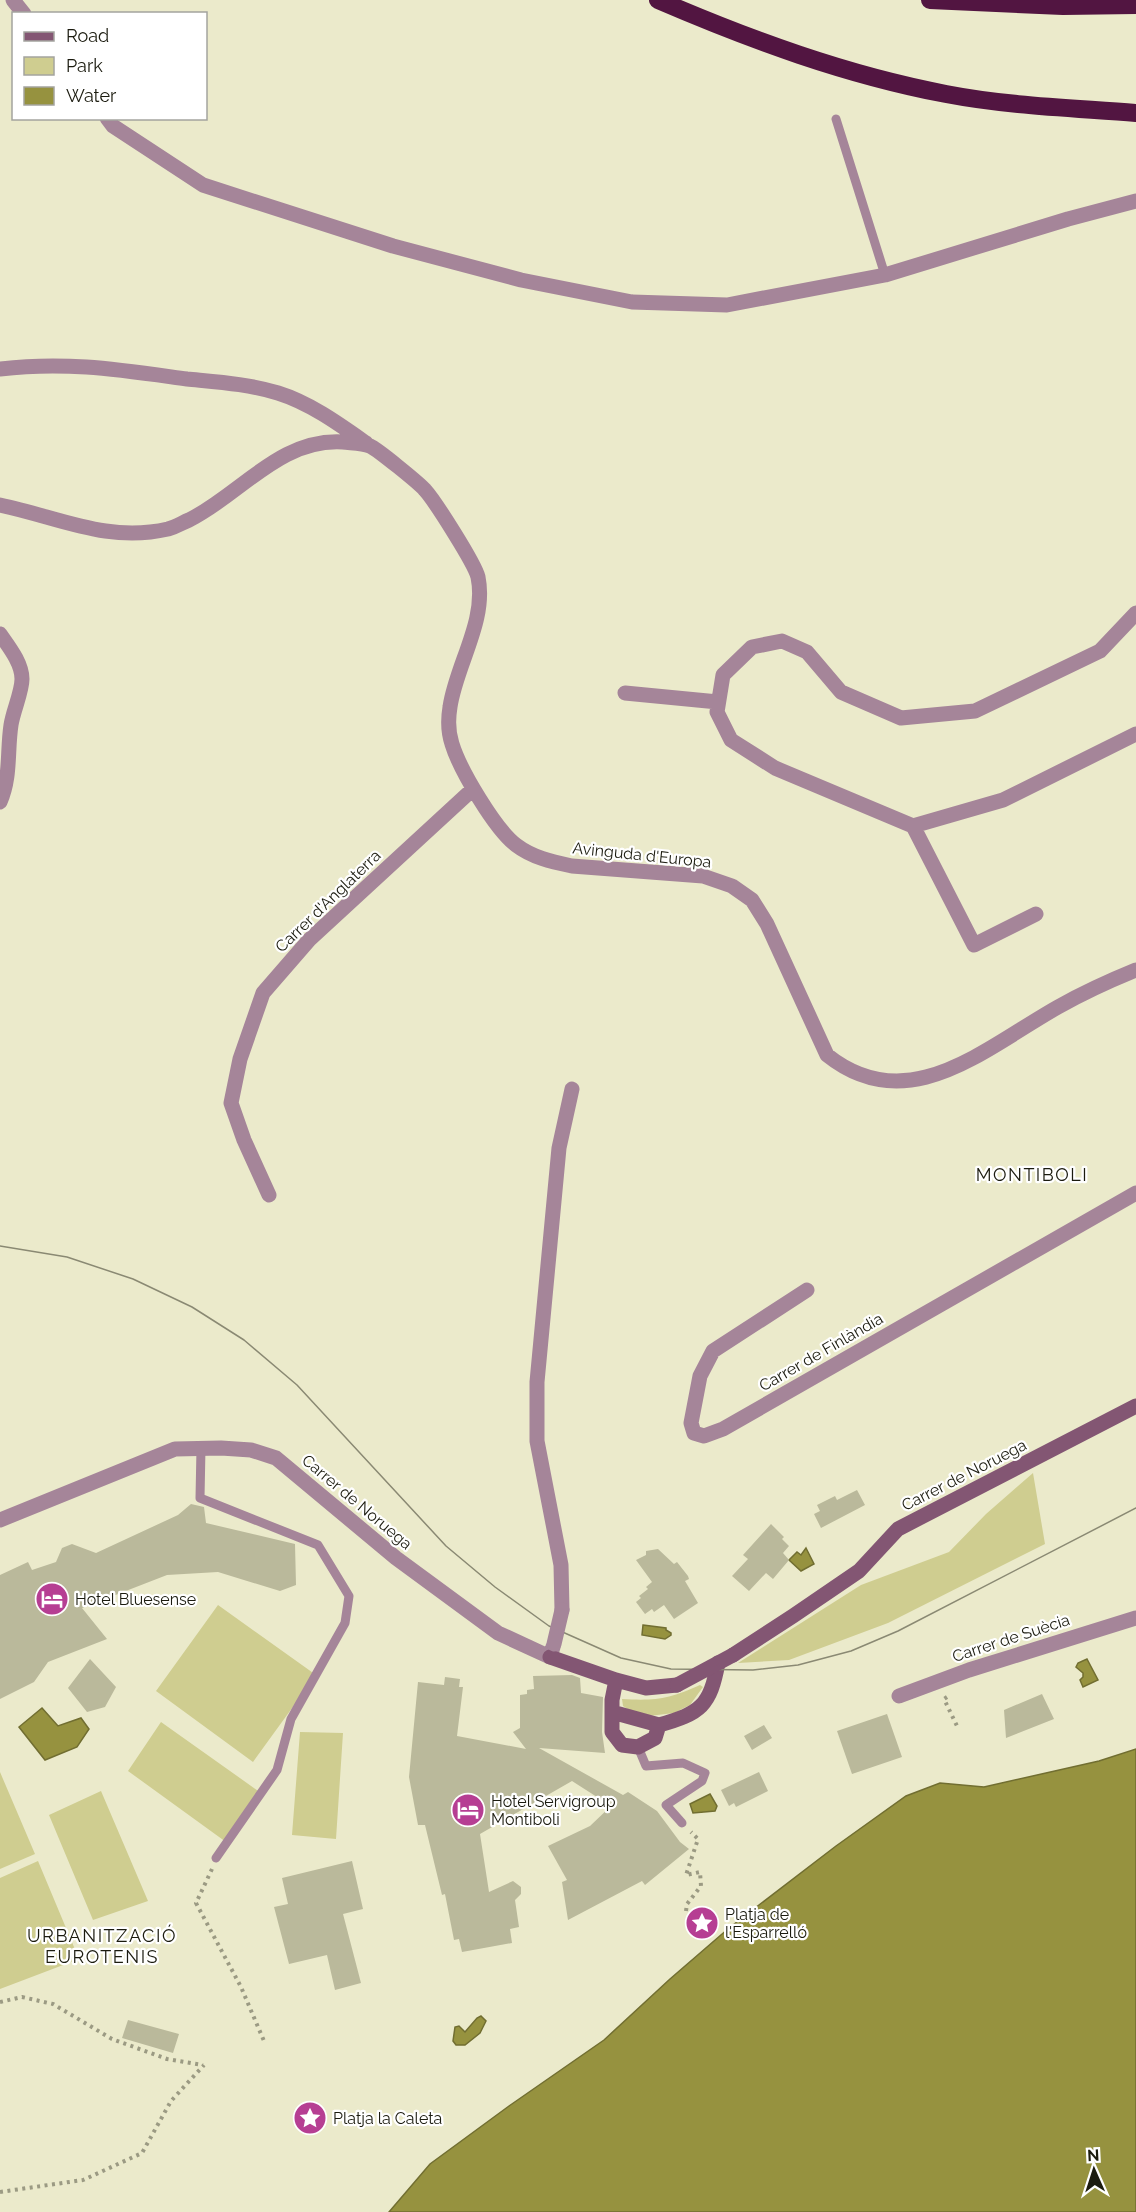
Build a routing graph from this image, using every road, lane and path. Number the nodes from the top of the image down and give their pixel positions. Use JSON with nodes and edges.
{"nodes":[{"id":1,"x":13,"y":0,"type":"edge"},
{"id":2,"x":658,"y":0,"type":"edge"},
{"id":3,"x":930,"y":0,"type":"edge"},
{"id":4,"x":1136,"y":5,"type":"edge"},
{"id":5,"x":22,"y":12,"type":"edge"},
{"id":6,"x":1136,"y":113,"type":"edge"},
{"id":7,"x":836,"y":119,"type":"dead end"},
{"id":8,"x":108,"y":120,"type":"edge"},
{"id":9,"x":1136,"y":201,"type":"edge"},
{"id":10,"x":885,"y":275,"type":"junction"},
{"id":11,"x":0,"y":369,"type":"edge"},
{"id":12,"x":371,"y":446,"type":"junction"},
{"id":13,"x":0,"y":505,"type":"edge"},
{"id":14,"x":1136,"y":614,"type":"edge"},
{"id":15,"x":0,"y":634,"type":"edge"},
{"id":16,"x":625,"y":693,"type":"dead end"},
{"id":17,"x":718,"y":702,"type":"junction"},
{"id":18,"x":1136,"y":734,"type":"edge"},
{"id":19,"x":473,"y":789,"type":"junction"},
{"id":20,"x":0,"y":802,"type":"edge"},
{"id":21,"x":914,"y":826,"type":"junction"},
{"id":22,"x":1036,"y":914,"type":"dead end"},
{"id":23,"x":1136,"y":970,"type":"edge"},
{"id":24,"x":572,"y":1089,"type":"dead end"},
{"id":25,"x":1136,"y":1193,"type":"edge"},
{"id":26,"x":269,"y":1195,"type":"dead end"},
{"id":27,"x":807,"y":1290,"type":"dead end"},
{"id":28,"x":1136,"y":1406,"type":"edge"},
{"id":29,"x":201,"y":1448,"type":"junction"},
{"id":30,"x":0,"y":1520,"type":"edge"},
{"id":31,"x":1136,"y":1618,"type":"edge"},
{"id":32,"x":552,"y":1651,"type":"junction"},
{"id":33,"x":718,"y":1663,"type":"junction"},
{"id":34,"x":616,"y":1680,"type":"junction"},
{"id":35,"x":899,"y":1696,"type":"dead end"},
{"id":36,"x":944,"y":1699,"type":"dead end"},
{"id":37,"x":612,"y":1712,"type":"junction"},
{"id":38,"x":659,"y":1725,"type":"junction"},
{"id":39,"x":957,"y":1725,"type":"dead end"},
{"id":40,"x":638,"y":1747,"type":"junction"},
{"id":41,"x":682,"y":1823,"type":"joint"},
{"id":42,"x":216,"y":1858,"type":"joint"},
{"id":43,"x":686,"y":1911,"type":"dead end"},
{"id":44,"x":0,"y":2002,"type":"edge"},
{"id":45,"x":264,"y":2041,"type":"dead end"},
{"id":46,"x":0,"y":2192,"type":"edge"}],
"edges":[{"from":1,"to":5,"type":"street"},
{"from":2,"to":6,"type":"highway"},
{"from":3,"to":4,"type":"highway"},
{"from":7,"to":10,"type":"lane"},
{"from":8,"to":10,"type":"street"},
{"from":9,"to":10,"type":"street"},
{"from":11,"to":12,"type":"street","name":"Avinguda d'Europa"},
{"from":12,"to":13,"type":"street"},
{"from":12,"to":19,"type":"street","name":"Avinguda d'Europa"},
{"from":14,"to":17,"type":"street"},
{"from":15,"to":20,"type":"street"},
{"from":16,"to":17,"type":"street"},
{"from":17,"to":21,"type":"street"},
{"from":18,"to":21,"type":"street"},
{"from":19,"to":23,"type":"street","name":"Avinguda d'Europa"},
{"from":19,"to":26,"type":"street","name":"Carrer d'Anglaterra"},
{"from":21,"to":22,"type":"street"},
{"from":24,"to":32,"type":"street","bridge":true},
{"from":25,"to":27,"type":"street","name":"Carrer de Finlàndia"},
{"from":28,"to":33,"type":"street","name":"Carrer de Noruega","bridge":true},
{"from":29,"to":30,"type":"street","name":"Carrer de Noruega"},
{"from":29,"to":32,"type":"street","name":"Carrer de Noruega"},
{"from":29,"to":42,"type":"lane"},
{"from":31,"to":35,"type":"street","name":"Carrer de Suècia"},
{"from":32,"to":34,"type":"street","name":"Carrer de Noruega"},
{"from":33,"to":34,"type":"street","name":"Carrer de Noruega","bridge":true},
{"from":33,"to":38,"type":"street"},
{"from":34,"to":37,"type":"street"},
{"from":36,"to":39,"type":"path"},
{"from":37,"to":38,"type":"street"},
{"from":37,"to":40,"type":"street"},
{"from":38,"to":40,"type":"street"},
{"from":40,"to":41,"type":"lane"},
{"from":41,"to":43,"type":"path"},
{"from":42,"to":45,"type":"path"},
{"from":44,"to":46,"type":"path"}]}
